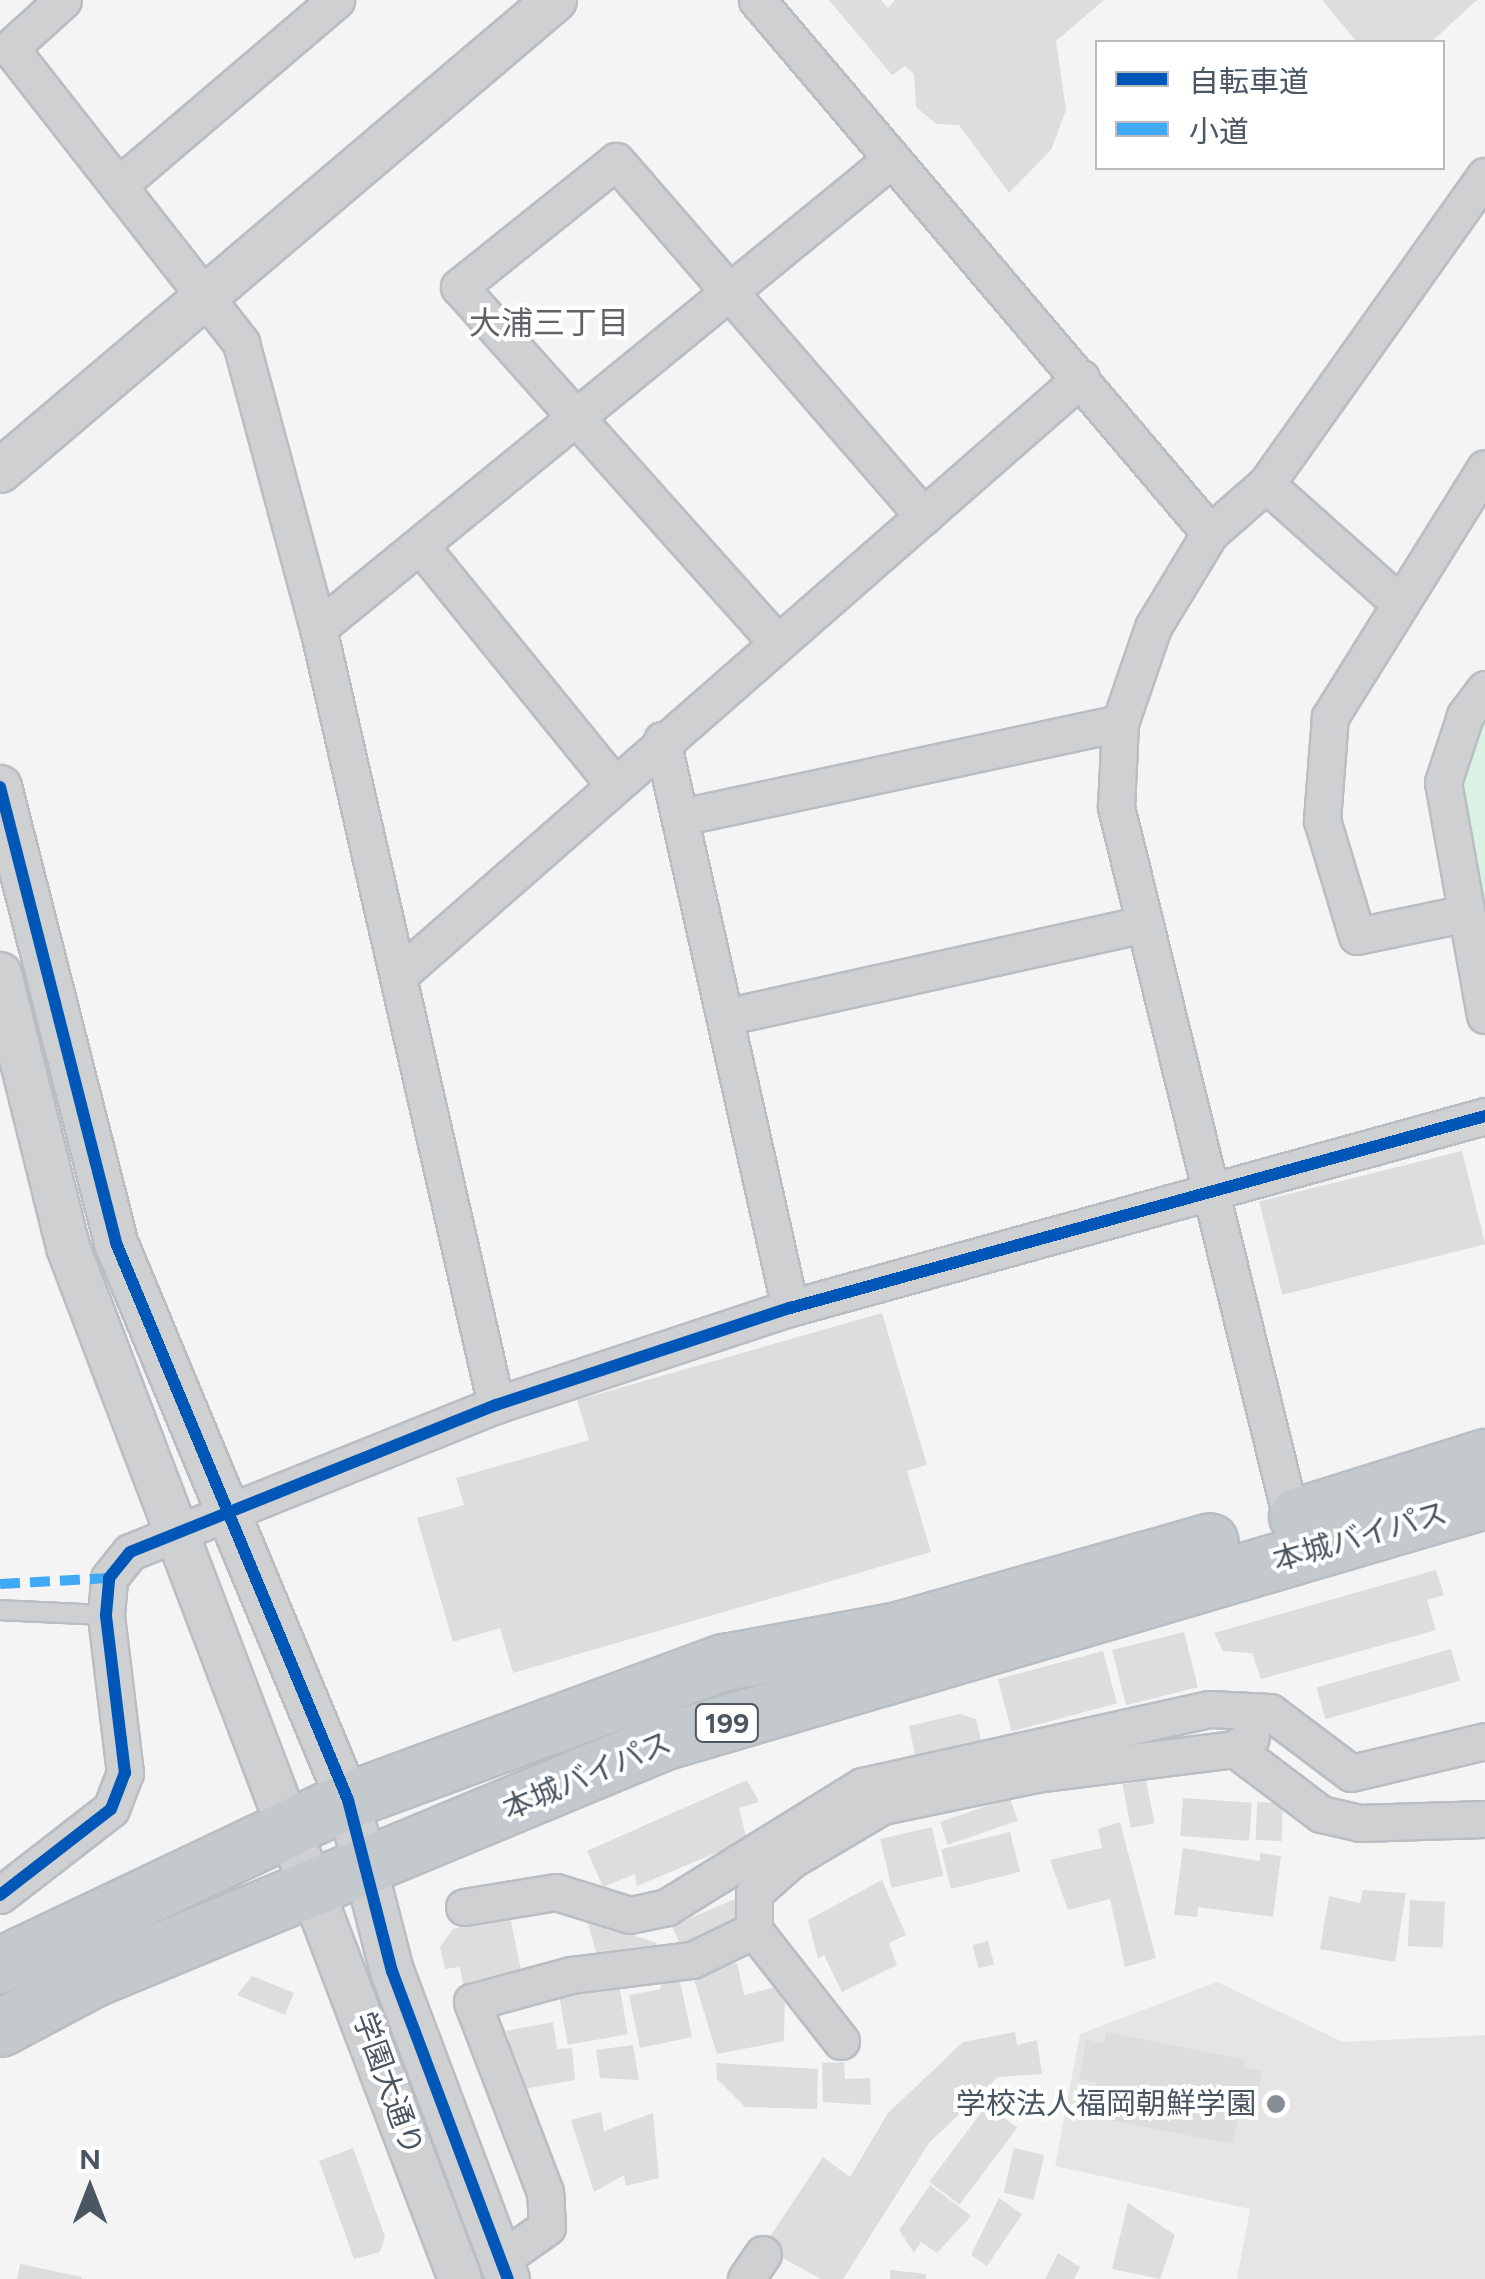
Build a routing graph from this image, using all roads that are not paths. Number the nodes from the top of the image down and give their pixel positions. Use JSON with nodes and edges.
{"nodes":[{"id":1,"x":63,"y":0,"type":"edge"},
{"id":2,"x":336,"y":0,"type":"edge"},
{"id":3,"x":556,"y":0,"type":"edge"},
{"id":4,"x":756,"y":0,"type":"edge"},
{"id":5,"x":888,"y":162,"type":"junction"},
{"id":6,"x":1485,"y":176,"type":"edge"},
{"id":7,"x":120,"y":184,"type":"junction"},
{"id":8,"x":727,"y":290,"type":"junction"},
{"id":9,"x":212,"y":296,"type":"junction"},
{"id":10,"x":1081,"y":378,"type":"junction"},
{"id":11,"x":574,"y":417,"type":"junction"},
{"id":12,"x":1485,"y":468,"type":"edge"},
{"id":13,"x":0,"y":471,"type":"edge"},
{"id":14,"x":1266,"y":484,"type":"junction"},
{"id":15,"x":924,"y":516,"type":"junction"},
{"id":16,"x":1210,"y":533,"type":"junction"},
{"id":17,"x":422,"y":548,"type":"junction"},
{"id":18,"x":1396,"y":600,"type":"junction"},
{"id":19,"x":318,"y":628,"type":"junction"},
{"id":20,"x":774,"y":639,"type":"junction"},
{"id":21,"x":1485,"y":689,"type":"edge"},
{"id":22,"x":1120,"y":723,"type":"junction"},
{"id":23,"x":662,"y":740,"type":"junction"},
{"id":24,"x":612,"y":782,"type":"junction"},
{"id":25,"x":0,"y":787,"type":"edge"},
{"id":26,"x":681,"y":817,"type":"junction"},
{"id":27,"x":1462,"y":914,"type":"junction"},
{"id":28,"x":1143,"y":924,"type":"junction"},
{"id":29,"x":0,"y":974,"type":"edge"},
{"id":30,"x":400,"y":974,"type":"junction"},
{"id":31,"x":1485,"y":1014,"type":"edge"},
{"id":32,"x":729,"y":1016,"type":"junction"},
{"id":33,"x":1485,"y":1116,"type":"edge"},
{"id":34,"x":1209,"y":1193,"type":"junction"},
{"id":35,"x":790,"y":1308,"type":"junction"},
{"id":36,"x":496,"y":1405,"type":"junction"},
{"id":37,"x":1485,"y":1458,"type":"edge"},
{"id":38,"x":1485,"y":1500,"type":"edge"},
{"id":39,"x":229,"y":1504,"type":"junction"},
{"id":40,"x":1291,"y":1518,"type":"junction"},
{"id":41,"x":177,"y":1530,"type":"junction"},
{"id":42,"x":0,"y":1610,"type":"edge"},
{"id":43,"x":106,"y":1615,"type":"junction"},
{"id":44,"x":1286,"y":1724,"type":"junction"},
{"id":45,"x":1485,"y":1741,"type":"edge"},
{"id":46,"x":1234,"y":1750,"type":"junction"},
{"id":47,"x":348,"y":1800,"type":"junction"},
{"id":48,"x":1485,"y":1819,"type":"edge"},
{"id":49,"x":291,"y":1828,"type":"junction"},
{"id":50,"x":370,"y":1869,"type":"junction"},
{"id":51,"x":316,"y":1889,"type":"junction"},
{"id":52,"x":0,"y":1895,"type":"edge"},
{"id":53,"x":464,"y":1907,"type":"dead end"},
{"id":54,"x":754,"y":1930,"type":"junction"},
{"id":55,"x":0,"y":1965,"type":"edge"},
{"id":56,"x":0,"y":2028,"type":"edge"},
{"id":57,"x":841,"y":2040,"type":"dead end"},
{"id":58,"x":506,"y":2268,"type":"edge"},
{"id":59,"x":460,"y":2279,"type":"edge"}],
"edges":[{"from":1,"to":7,"type":"street"},
{"from":2,"to":7,"type":"street"},
{"from":3,"to":9,"type":"street"},
{"from":4,"to":5,"type":"street"},
{"from":5,"to":8,"type":"street"},
{"from":5,"to":10,"type":"street"},
{"from":6,"to":14,"type":"street"},
{"from":7,"to":9,"type":"street"},
{"from":8,"to":11,"type":"street"},
{"from":8,"to":11,"type":"street"},
{"from":8,"to":15,"type":"street"},
{"from":9,"to":13,"type":"street"},
{"from":9,"to":19,"type":"street"},
{"from":10,"to":15,"type":"street"},
{"from":10,"to":16,"type":"street"},
{"from":11,"to":17,"type":"street"},
{"from":11,"to":20,"type":"street"},
{"from":12,"to":18,"type":"street"},
{"from":14,"to":16,"type":"street"},
{"from":14,"to":18,"type":"street"},
{"from":15,"to":20,"type":"street"},
{"from":16,"to":22,"type":"street"},
{"from":17,"to":19,"type":"street"},
{"from":17,"to":24,"type":"street"},
{"from":18,"to":27,"type":"street"},
{"from":19,"to":30,"type":"street"},
{"from":20,"to":23,"type":"street"},
{"from":21,"to":27,"type":"street"},
{"from":22,"to":26,"type":"street"},
{"from":22,"to":28,"type":"street"},
{"from":23,"to":24,"type":"street"},
{"from":23,"to":26,"type":"street"},
{"from":24,"to":30,"type":"street"},
{"from":25,"to":39,"type":"street"},
{"from":26,"to":32,"type":"street"},
{"from":27,"to":31,"type":"street"},
{"from":28,"to":32,"type":"street"},
{"from":28,"to":34,"type":"street"},
{"from":29,"to":41,"type":"street","name":"学園大通り"},
{"from":30,"to":36,"type":"street"},
{"from":32,"to":35,"type":"street"},
{"from":33,"to":34,"type":"street"},
{"from":34,"to":35,"type":"street"},
{"from":34,"to":40,"type":"street"},
{"from":35,"to":36,"type":"street"},
{"from":36,"to":39,"type":"street"},
{"from":37,"to":40,"type":"highway","name":"本城バイパス","number":"199"},
{"from":38,"to":50,"type":"highway","name":"本城バイパス","number":"199"},
{"from":39,"to":41,"type":"street"},
{"from":39,"to":47,"type":"street"},
{"from":40,"to":47,"type":"highway","name":"本城バイパス","number":"199"},
{"from":41,"to":43,"type":"street"},
{"from":41,"to":49,"type":"street","name":"学園大通り"},
{"from":42,"to":43,"type":"lane"},
{"from":43,"to":52,"type":"street"},
{"from":44,"to":45,"type":"street"},
{"from":44,"to":46,"type":"street"},
{"from":44,"to":53,"type":"street"},
{"from":46,"to":48,"type":"street"},
{"from":46,"to":54,"type":"street"},
{"from":47,"to":49,"type":"highway","name":"本城バイパス","number":"199"},
{"from":47,"to":50,"type":"street"},
{"from":49,"to":51,"type":"street","name":"学園大通り"},
{"from":49,"to":55,"type":"highway","name":"本城バイパス","number":"199"},
{"from":50,"to":51,"type":"highway","name":"本城バイパス","number":"199"},
{"from":50,"to":58,"type":"street"},
{"from":51,"to":56,"type":"highway","name":"本城バイパス","number":"199"},
{"from":51,"to":59,"type":"street","name":"学園大通り"},
{"from":54,"to":57,"type":"street"},
{"from":54,"to":58,"type":"street"}]}
